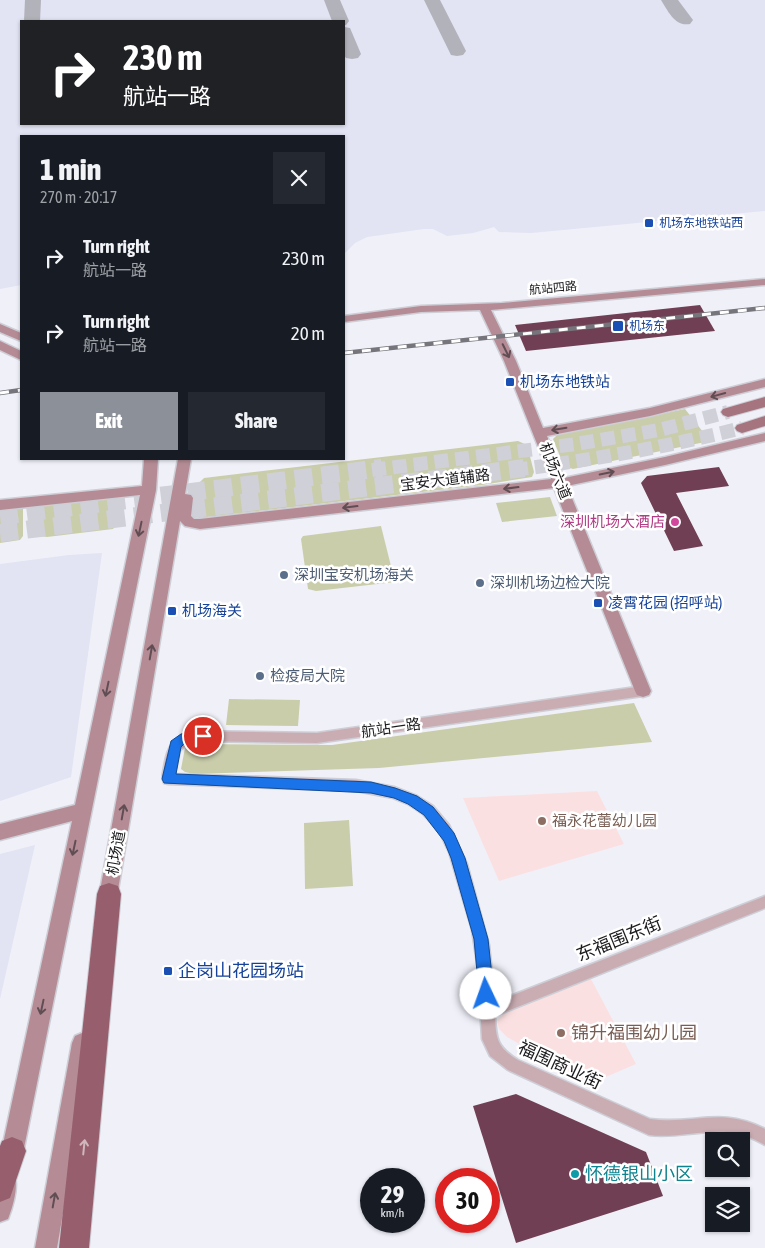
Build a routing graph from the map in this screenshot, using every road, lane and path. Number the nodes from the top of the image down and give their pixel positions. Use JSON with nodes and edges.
{"nodes":[{"id":1,"x":765,"y":282,"type":"edge"},
{"id":2,"x":484,"y":307,"type":"junction"},
{"id":3,"x":345,"y":319,"type":"edge"},
{"id":4,"x":0,"y":327,"type":"edge"},
{"id":5,"x":20,"y":337,"type":"edge"},
{"id":6,"x":0,"y":345,"type":"edge"},
{"id":7,"x":20,"y":355,"type":"edge"},
{"id":8,"x":765,"y":383,"type":"edge"},
{"id":9,"x":765,"y":402,"type":"edge"},
{"id":10,"x":728,"y":412,"type":"tunnel mouth"},
{"id":11,"x":765,"y":421,"type":"edge"},
{"id":12,"x":742,"y":428,"type":"tunnel mouth"},
{"id":13,"x":539,"y":432,"type":"junction"},
{"id":14,"x":765,"y":436,"type":"edge"},
{"id":15,"x":151,"y":460,"type":"edge"},
{"id":16,"x":184,"y":460,"type":"edge"},
{"id":17,"x":184,"y":460,"type":"edge"},
{"id":18,"x":560,"y":483,"type":"junction"},
{"id":19,"x":148,"y":490,"type":"junction"},
{"id":20,"x":0,"y":505,"type":"edge"},
{"id":21,"x":643,"y":692,"type":"joint"},
{"id":22,"x":168,"y":779,"type":"joint"},
{"id":23,"x":82,"y":812,"type":"junction"},
{"id":24,"x":0,"y":832,"type":"edge"},
{"id":25,"x":109,"y":894,"type":"junction"},
{"id":26,"x":765,"y":902,"type":"edge"},
{"id":27,"x":488,"y":1012,"type":"junction"},
{"id":28,"x":765,"y":1138,"type":"edge"},
{"id":29,"x":12,"y":1151,"type":"junction"},
{"id":30,"x":0,"y":1188,"type":"edge"},
{"id":31,"x":0,"y":1211,"type":"edge"},
{"id":32,"x":46,"y":1248,"type":"edge"},
{"id":33,"x":74,"y":1248,"type":"edge"}],
"edges":[{"from":1,"to":2,"type":"main road","name":"航站四路"},
{"from":2,"to":3,"type":"main road","name":"航站四路"},
{"from":2,"to":13,"type":"main road","name":"机场六道","one_way":true},
{"from":4,"to":5,"type":"main road"},
{"from":6,"to":7,"type":"main road"},
{"from":8,"to":13,"type":"main road","one_way":true},
{"from":9,"to":10,"type":"main road"},
{"from":11,"to":12,"type":"main road"},
{"from":13,"to":18,"type":"main road","name":"机场六道"},
{"from":18,"to":14,"type":"main road","name":"宝安大道辅路","one_way":true},
{"from":15,"to":19,"type":"main road"},
{"from":18,"to":16,"type":"main road","name":"宝安大道辅路","one_way":true},
{"from":25,"to":17,"type":"main road","name":"机场道","one_way":true},
{"from":18,"to":21,"type":"main road","name":"机场六道"},
{"from":19,"to":20,"type":"main road"},
{"from":19,"to":23,"type":"main road","one_way":true},
{"from":21,"to":22,"type":"street","name":"航站一路"},
{"from":22,"to":27,"type":"street","name":"福围商业街"},
{"from":23,"to":24,"type":"main road"},
{"from":23,"to":29,"type":"main road","one_way":true},
{"from":32,"to":25,"type":"main road","name":"机场道","one_way":true},
{"from":33,"to":25,"type":"highway","one_way":true},
{"from":26,"to":27,"type":"street","name":"东福围东街"},
{"from":27,"to":28,"type":"street","name":"福围商业街"},
{"from":29,"to":30,"type":"highway"},
{"from":29,"to":31,"type":"main road"}]}
